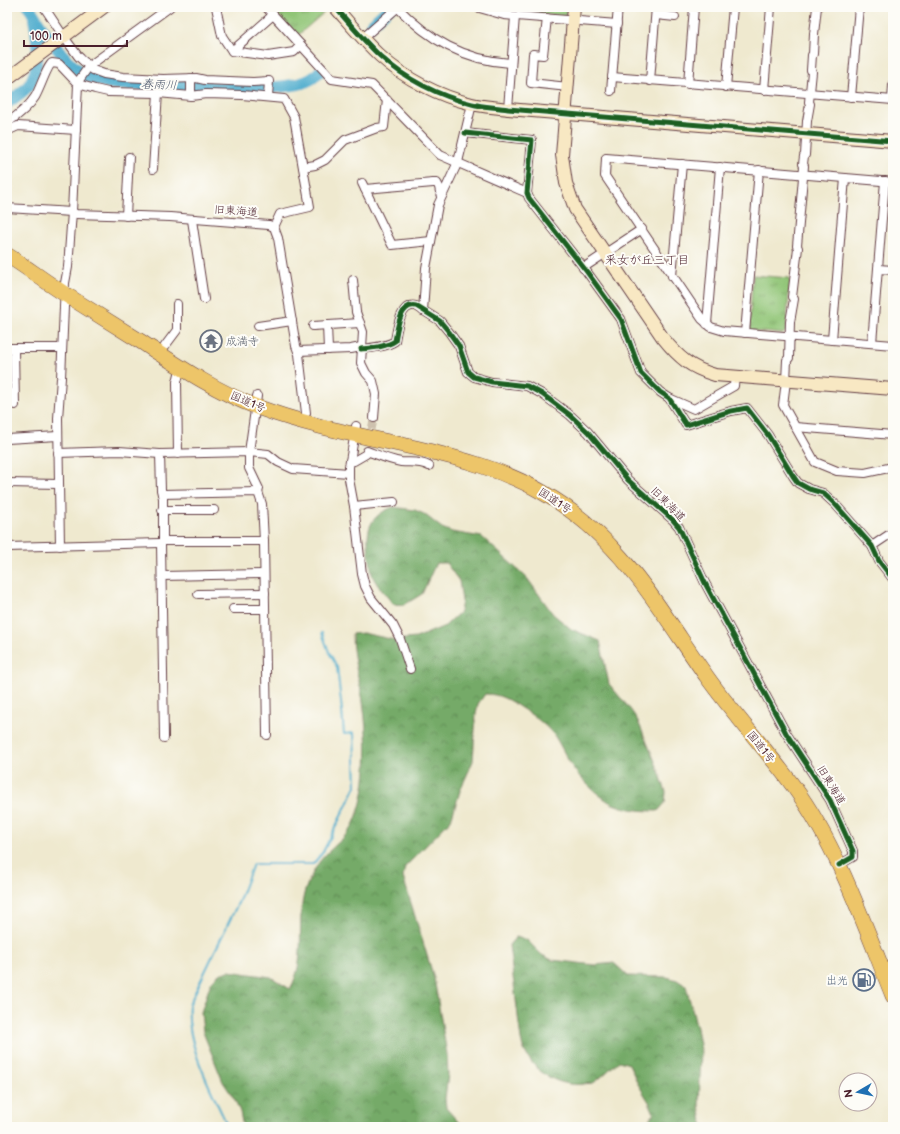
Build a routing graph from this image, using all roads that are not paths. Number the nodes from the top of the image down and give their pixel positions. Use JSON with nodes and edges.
{"nodes":[{"id":1,"x":44,"y":7,"type":"edge"},
{"id":2,"x":104,"y":7,"type":"edge"},
{"id":3,"x":170,"y":7,"type":"edge"},
{"id":4,"x":216,"y":7,"type":"edge"},
{"id":5,"x":266,"y":7,"type":"edge"},
{"id":6,"x":335,"y":7,"type":"edge"},
{"id":7,"x":398,"y":7,"type":"edge"},
{"id":8,"x":476,"y":7,"type":"edge"},
{"id":9,"x":574,"y":7,"type":"edge"},
{"id":10,"x":618,"y":7,"type":"edge"},
{"id":11,"x":694,"y":7,"type":"edge"},
{"id":12,"x":733,"y":7,"type":"edge"},
{"id":13,"x":771,"y":7,"type":"edge"},
{"id":14,"x":818,"y":7,"type":"edge"},
{"id":15,"x":859,"y":7,"type":"edge"},
{"id":16,"x":656,"y":11,"type":"edge"},
{"id":17,"x":273,"y":15,"type":"junction"},
{"id":18,"x":515,"y":16,"type":"junction"},
{"id":19,"x":675,"y":17,"type":"dead end"},
{"id":20,"x":546,"y":18,"type":"junction"},
{"id":21,"x":574,"y":20,"type":"junction"},
{"id":22,"x":617,"y":24,"type":"junction"},
{"id":23,"x":363,"y":38,"type":"junction"},
{"id":24,"x":62,"y":39,"type":"junction"},
{"id":25,"x":301,"y":45,"type":"junction"},
{"id":26,"x":232,"y":51,"type":"junction"},
{"id":27,"x":510,"y":63,"type":"junction"},
{"id":28,"x":88,"y":68,"type":"junction"},
{"id":29,"x":612,"y":77,"type":"junction"},
{"id":30,"x":7,"y":79,"type":"edge"},
{"id":31,"x":191,"y":80,"type":"junction"},
{"id":32,"x":650,"y":81,"type":"junction"},
{"id":33,"x":79,"y":82,"type":"junction"},
{"id":34,"x":688,"y":84,"type":"junction"},
{"id":35,"x":893,"y":85,"type":"edge"},
{"id":36,"x":568,"y":87,"type":"junction"},
{"id":37,"x":726,"y":87,"type":"junction"},
{"id":38,"x":764,"y":90,"type":"junction"},
{"id":39,"x":611,"y":91,"type":"dead end"},
{"id":40,"x":158,"y":92,"type":"junction"},
{"id":41,"x":191,"y":94,"type":"junction"},
{"id":42,"x":810,"y":94,"type":"junction"},
{"id":43,"x":268,"y":96,"type":"junction"},
{"id":44,"x":851,"y":97,"type":"junction"},
{"id":45,"x":387,"y":100,"type":"junction"},
{"id":46,"x":892,"y":100,"type":"edge"},
{"id":47,"x":472,"y":104,"type":"junction"},
{"id":48,"x":508,"y":109,"type":"junction"},
{"id":49,"x":566,"y":114,"type":"junction"},
{"id":50,"x":7,"y":124,"type":"edge"},
{"id":51,"x":76,"y":130,"type":"junction"},
{"id":52,"x":7,"y":131,"type":"edge"},
{"id":53,"x":465,"y":133,"type":"junction"},
{"id":54,"x":806,"y":134,"type":"junction"},
{"id":55,"x":893,"y":141,"type":"edge"},
{"id":56,"x":129,"y":157,"type":"dead end"},
{"id":57,"x":458,"y":162,"type":"junction"},
{"id":58,"x":682,"y":164,"type":"junction"},
{"id":59,"x":720,"y":167,"type":"junction"},
{"id":60,"x":303,"y":168,"type":"junction"},
{"id":61,"x":154,"y":169,"type":"dead end"},
{"id":62,"x":759,"y":170,"type":"junction"},
{"id":63,"x":803,"y":174,"type":"junction"},
{"id":64,"x":845,"y":178,"type":"junction"},
{"id":65,"x":889,"y":181,"type":"edge"},
{"id":66,"x":528,"y":193,"type":"junction"},
{"id":67,"x":441,"y":197,"type":"junction"},
{"id":68,"x":7,"y":208,"type":"edge"},
{"id":69,"x":72,"y":212,"type":"junction"},
{"id":70,"x":126,"y":216,"type":"junction"},
{"id":71,"x":192,"y":220,"type":"junction"},
{"id":72,"x":274,"y":227,"type":"junction"},
{"id":73,"x":642,"y":229,"type":"junction"},
{"id":74,"x":431,"y":241,"type":"junction"},
{"id":75,"x":7,"y":244,"type":"edge"},
{"id":76,"x":605,"y":253,"type":"junction"},
{"id":77,"x":7,"y":255,"type":"edge"},
{"id":78,"x":583,"y":268,"type":"junction"},
{"id":79,"x":878,"y":269,"type":"junction"},
{"id":80,"x":893,"y":270,"type":"edge"},
{"id":81,"x":672,"y":276,"type":"junction"},
{"id":82,"x":353,"y":280,"type":"dead end"},
{"id":83,"x":65,"y":289,"type":"junction"},
{"id":84,"x":204,"y":299,"type":"dead end"},
{"id":85,"x":177,"y":304,"type":"dead end"},
{"id":86,"x":423,"y":311,"type":"junction"},
{"id":87,"x":292,"y":321,"type":"junction"},
{"id":88,"x":360,"y":323,"type":"junction"},
{"id":89,"x":707,"y":324,"type":"junction"},
{"id":90,"x":327,"y":325,"type":"junction"},
{"id":91,"x":258,"y":326,"type":"dead end"},
{"id":92,"x":313,"y":326,"type":"dead end"},
{"id":93,"x":745,"y":333,"type":"junction"},
{"id":94,"x":790,"y":337,"type":"junction"},
{"id":95,"x":832,"y":340,"type":"junction"},
{"id":96,"x":872,"y":343,"type":"junction"},
{"id":97,"x":893,"y":345,"type":"edge"},
{"id":98,"x":165,"y":346,"type":"junction"},
{"id":99,"x":10,"y":348,"type":"edge"},
{"id":100,"x":62,"y":348,"type":"junction"},
{"id":101,"x":361,"y":348,"type":"junction"},
{"id":102,"x":328,"y":350,"type":"junction"},
{"id":103,"x":298,"y":351,"type":"junction"},
{"id":104,"x":182,"y":368,"type":"junction"},
{"id":105,"x":735,"y":376,"type":"junction"},
{"id":106,"x":786,"y":381,"type":"junction"},
{"id":107,"x":893,"y":389,"type":"edge"},
{"id":108,"x":669,"y":398,"type":"junction"},
{"id":109,"x":256,"y":401,"type":"junction"},
{"id":110,"x":15,"y":405,"type":"dead end"},
{"id":111,"x":306,"y":413,"type":"junction"},
{"id":112,"x":374,"y":418,"type":"tunnel mouth"},
{"id":113,"x":795,"y":427,"type":"junction"},
{"id":114,"x":355,"y":430,"type":"junction"},
{"id":115,"x":893,"y":435,"type":"edge"},
{"id":116,"x":58,"y":436,"type":"junction"},
{"id":117,"x":7,"y":439,"type":"edge"},
{"id":118,"x":249,"y":452,"type":"junction"},
{"id":119,"x":58,"y":453,"type":"junction"},
{"id":120,"x":160,"y":454,"type":"junction"},
{"id":121,"x":178,"y":454,"type":"junction"},
{"id":122,"x":350,"y":461,"type":"junction"},
{"id":123,"x":429,"y":466,"type":"dead end"},
{"id":124,"x":893,"y":467,"type":"edge"},
{"id":125,"x":349,"y":473,"type":"junction"},
{"id":126,"x":7,"y":483,"type":"edge"},
{"id":127,"x":59,"y":484,"type":"junction"},
{"id":128,"x":258,"y":492,"type":"junction"},
{"id":129,"x":162,"y":494,"type":"junction"},
{"id":130,"x":394,"y":502,"type":"dead end"},
{"id":131,"x":354,"y":506,"type":"junction"},
{"id":132,"x":162,"y":510,"type":"junction"},
{"id":133,"x":214,"y":510,"type":"dead end"},
{"id":134,"x":893,"y":532,"type":"edge"},
{"id":135,"x":264,"y":541,"type":"junction"},
{"id":136,"x":162,"y":542,"type":"junction"},
{"id":137,"x":60,"y":546,"type":"junction"},
{"id":138,"x":872,"y":546,"type":"junction"},
{"id":139,"x":7,"y":547,"type":"edge"},
{"id":140,"x":264,"y":574,"type":"junction"},
{"id":141,"x":162,"y":576,"type":"junction"},
{"id":142,"x":893,"y":579,"type":"edge"},
{"id":143,"x":265,"y":593,"type":"junction"},
{"id":144,"x":198,"y":594,"type":"dead end"},
{"id":145,"x":233,"y":609,"type":"dead end"},
{"id":146,"x":265,"y":609,"type":"junction"},
{"id":147,"x":410,"y":669,"type":"dead end"},
{"id":148,"x":267,"y":735,"type":"dead end"},
{"id":149,"x":164,"y":738,"type":"dead end"},
{"id":150,"x":843,"y":863,"type":"junction"},
{"id":151,"x":876,"y":942,"type":"junction"},
{"id":152,"x":893,"y":970,"type":"edge"},
{"id":153,"x":893,"y":995,"type":"edge"}],
"edges":[{"from":1,"to":24,"type":"street"},
{"from":2,"to":24,"type":"street"},
{"from":3,"to":28,"type":"street"},
{"from":4,"to":26,"type":"street"},
{"from":5,"to":17,"type":"street"},
{"from":6,"to":23,"type":"street"},
{"from":7,"to":23,"type":"street"},
{"from":7,"to":27,"type":"street"},
{"from":8,"to":18,"type":"street"},
{"from":9,"to":21,"type":"street"},
{"from":10,"to":22,"type":"street"},
{"from":11,"to":34,"type":"street"},
{"from":12,"to":37,"type":"street"},
{"from":13,"to":38,"type":"street"},
{"from":14,"to":42,"type":"street"},
{"from":15,"to":44,"type":"street"},
{"from":16,"to":19,"type":"street"},
{"from":16,"to":32,"type":"street"},
{"from":17,"to":25,"type":"street"},
{"from":17,"to":26,"type":"street"},
{"from":18,"to":20,"type":"street"},
{"from":18,"to":27,"type":"street"},
{"from":20,"to":21,"type":"street"},
{"from":20,"to":36,"type":"street"},
{"from":21,"to":22,"type":"street"},
{"from":21,"to":36,"type":"street"},
{"from":22,"to":29,"type":"street"},
{"from":23,"to":47,"type":"street"},
{"from":24,"to":28,"type":"street"},
{"from":24,"to":30,"type":"street"},
{"from":25,"to":26,"type":"street"},
{"from":25,"to":45,"type":"street"},
{"from":27,"to":48,"type":"street"},
{"from":28,"to":31,"type":"street"},
{"from":28,"to":33,"type":"street"},
{"from":29,"to":32,"type":"street"},
{"from":29,"to":39,"type":"street"},
{"from":31,"to":41,"type":"street"},
{"from":31,"to":43,"type":"street"},
{"from":32,"to":34,"type":"street"},
{"from":33,"to":40,"type":"street"},
{"from":33,"to":50,"type":"street"},
{"from":33,"to":51,"type":"street"},
{"from":34,"to":37,"type":"street"},
{"from":35,"to":46,"type":"street"},
{"from":36,"to":49,"type":"street"},
{"from":37,"to":38,"type":"street"},
{"from":38,"to":42,"type":"street"},
{"from":40,"to":41,"type":"street"},
{"from":40,"to":61,"type":"street"},
{"from":41,"to":43,"type":"street"},
{"from":42,"to":44,"type":"street"},
{"from":42,"to":54,"type":"street"},
{"from":43,"to":60,"type":"street"},
{"from":44,"to":46,"type":"street"},
{"from":45,"to":57,"type":"street"},
{"from":45,"to":60,"type":"street"},
{"from":47,"to":48,"type":"street"},
{"from":47,"to":53,"type":"street"},
{"from":48,"to":49,"type":"street"},
{"from":49,"to":54,"type":"street"},
{"from":49,"to":76,"type":"street"},
{"from":51,"to":52,"type":"street"},
{"from":51,"to":69,"type":"street"},
{"from":53,"to":57,"type":"street"},
{"from":53,"to":66,"type":"street"},
{"from":54,"to":55,"type":"street"},
{"from":54,"to":63,"type":"street"},
{"from":56,"to":70,"type":"street"},
{"from":57,"to":66,"type":"street"},
{"from":57,"to":67,"type":"street"},
{"from":58,"to":59,"type":"street"},
{"from":58,"to":73,"type":"street"},
{"from":58,"to":81,"type":"street"},
{"from":59,"to":62,"type":"street"},
{"from":59,"to":89,"type":"street"},
{"from":60,"to":72,"type":"street"},
{"from":62,"to":63,"type":"street"},
{"from":62,"to":93,"type":"street"},
{"from":63,"to":64,"type":"street"},
{"from":63,"to":94,"type":"street"},
{"from":64,"to":65,"type":"street"},
{"from":64,"to":95,"type":"street"},
{"from":65,"to":79,"type":"street"},
{"from":66,"to":78,"type":"street"},
{"from":67,"to":74,"type":"street"},
{"from":67,"to":74,"type":"street"},
{"from":68,"to":69,"type":"street","name":"旧東海道"},
{"from":69,"to":70,"type":"street","name":"旧東海道"},
{"from":69,"to":83,"type":"street"},
{"from":70,"to":71,"type":"street","name":"旧東海道"},
{"from":71,"to":72,"type":"street","name":"旧東海道"},
{"from":71,"to":84,"type":"street"},
{"from":72,"to":87,"type":"street"},
{"from":73,"to":76,"type":"street"},
{"from":73,"to":81,"type":"street"},
{"from":74,"to":86,"type":"street"},
{"from":75,"to":83,"type":"highway","name":"国道1号"},
{"from":76,"to":78,"type":"street"},
{"from":76,"to":105,"type":"street"},
{"from":77,"to":83,"type":"highway","name":"国道1号"},
{"from":78,"to":108,"type":"street"},
{"from":79,"to":80,"type":"street"},
{"from":79,"to":96,"type":"street"},
{"from":81,"to":89,"type":"street"},
{"from":82,"to":88,"type":"street"},
{"from":83,"to":98,"type":"highway","name":"国道1号"},
{"from":83,"to":100,"type":"street"},
{"from":83,"to":104,"type":"highway","name":"国道1号"},
{"from":85,"to":98,"type":"street"},
{"from":86,"to":101,"type":"street","name":"旧東海道"},
{"from":86,"to":150,"type":"street","name":"旧東海道"},
{"from":87,"to":91,"type":"street"},
{"from":87,"to":103,"type":"street"},
{"from":88,"to":90,"type":"street"},
{"from":88,"to":101,"type":"street"},
{"from":89,"to":93,"type":"street"},
{"from":90,"to":92,"type":"street"},
{"from":90,"to":102,"type":"street"},
{"from":93,"to":94,"type":"street"},
{"from":94,"to":95,"type":"street"},
{"from":94,"to":106,"type":"street"},
{"from":95,"to":96,"type":"street"},
{"from":96,"to":97,"type":"street"},
{"from":98,"to":109,"type":"highway","name":"国道1号"},
{"from":99,"to":100,"type":"street"},
{"from":99,"to":110,"type":"street"},
{"from":100,"to":116,"type":"street"},
{"from":101,"to":102,"type":"street","name":"旧東海道"},
{"from":101,"to":112,"type":"street"},
{"from":102,"to":103,"type":"street","name":"旧東海道"},
{"from":103,"to":111,"type":"street"},
{"from":104,"to":109,"type":"highway","name":"国道1号"},
{"from":104,"to":121,"type":"street"},
{"from":105,"to":106,"type":"street"},
{"from":105,"to":108,"type":"street"},
{"from":106,"to":107,"type":"street"},
{"from":106,"to":113,"type":"street"},
{"from":108,"to":138,"type":"street"},
{"from":109,"to":111,"type":"highway","name":"国道1号"},
{"from":109,"to":114,"type":"highway","name":"国道1号"},
{"from":109,"to":118,"type":"street"},
{"from":111,"to":114,"type":"highway","name":"国道1号"},
{"from":113,"to":115,"type":"street"},
{"from":113,"to":124,"type":"street"},
{"from":114,"to":122,"type":"street"},
{"from":114,"to":150,"type":"highway","name":"国道1号"},
{"from":116,"to":117,"type":"street"},
{"from":116,"to":119,"type":"street"},
{"from":118,"to":121,"type":"street"},
{"from":118,"to":125,"type":"street"},
{"from":118,"to":128,"type":"street"},
{"from":119,"to":120,"type":"street"},
{"from":119,"to":127,"type":"street"},
{"from":120,"to":121,"type":"street"},
{"from":120,"to":129,"type":"street"},
{"from":122,"to":123,"type":"street"},
{"from":122,"to":125,"type":"street"},
{"from":125,"to":131,"type":"street"},
{"from":126,"to":127,"type":"street"},
{"from":127,"to":137,"type":"street"},
{"from":128,"to":129,"type":"street"},
{"from":128,"to":135,"type":"street"},
{"from":129,"to":132,"type":"street"},
{"from":130,"to":131,"type":"street"},
{"from":131,"to":147,"type":"street"},
{"from":132,"to":133,"type":"street"},
{"from":132,"to":136,"type":"street"},
{"from":134,"to":138,"type":"street"},
{"from":135,"to":136,"type":"street"},
{"from":135,"to":140,"type":"street"},
{"from":136,"to":137,"type":"street"},
{"from":136,"to":141,"type":"street"},
{"from":137,"to":139,"type":"street"},
{"from":138,"to":142,"type":"street"},
{"from":140,"to":141,"type":"street"},
{"from":140,"to":143,"type":"street"},
{"from":141,"to":149,"type":"street"},
{"from":143,"to":144,"type":"street"},
{"from":143,"to":146,"type":"street"},
{"from":145,"to":146,"type":"street"},
{"from":146,"to":148,"type":"street"},
{"from":150,"to":151,"type":"highway","name":"国道1号"},
{"from":151,"to":152,"type":"highway","name":"国道1号"},
{"from":151,"to":153,"type":"highway","name":"国道1号"}]}
